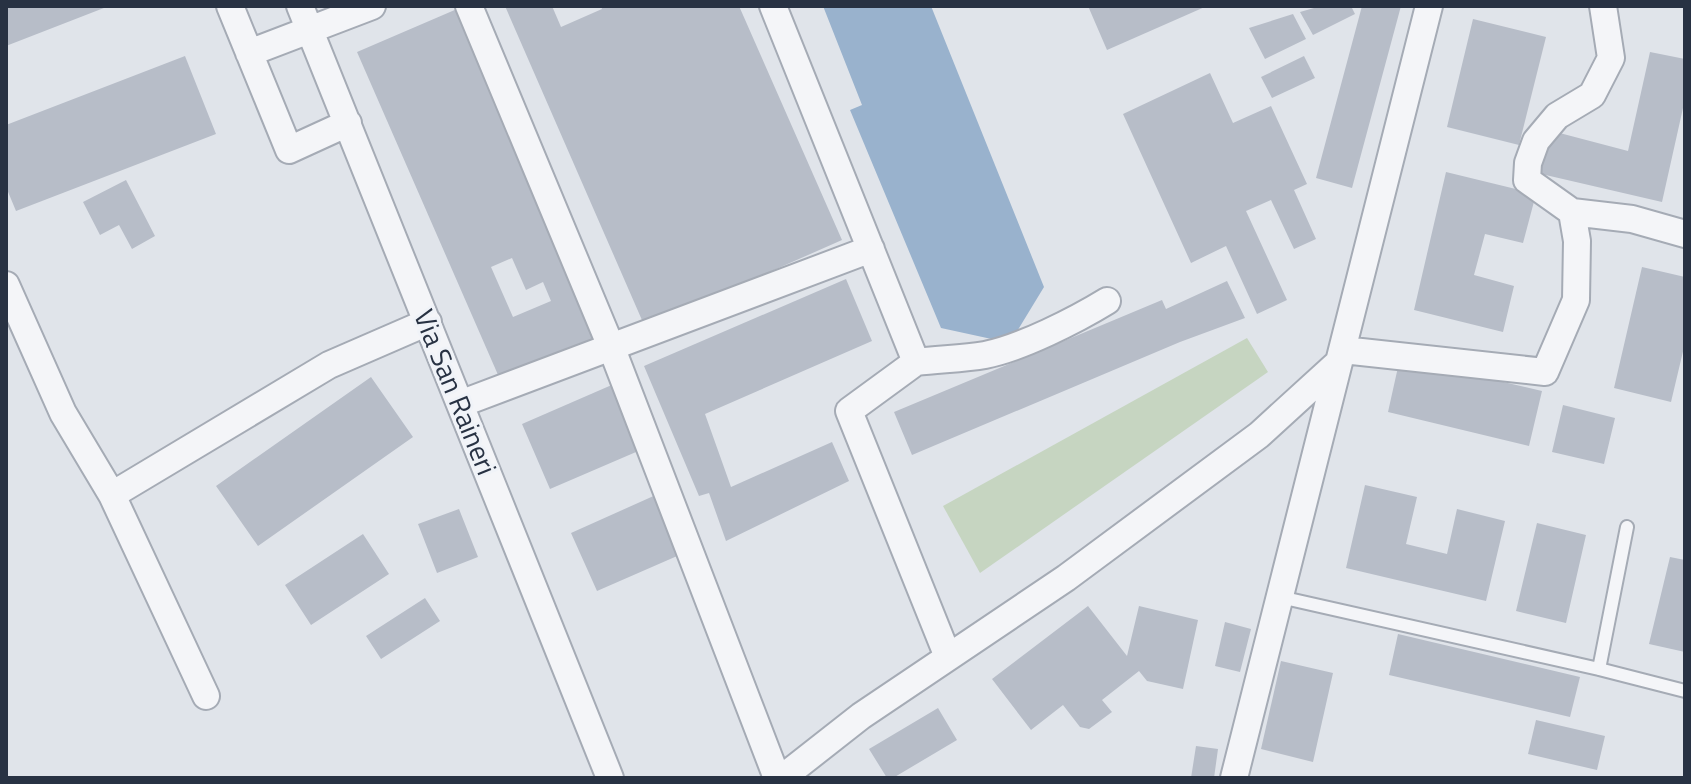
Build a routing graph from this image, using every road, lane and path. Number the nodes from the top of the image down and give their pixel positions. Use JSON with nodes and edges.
{"nodes":[{"id":1,"x":230,"y":6,"type":"edge"},
{"id":2,"x":372,"y":6,"type":"edge"},
{"id":3,"x":469,"y":6,"type":"edge"},
{"id":4,"x":773,"y":6,"type":"edge"},
{"id":5,"x":1429,"y":6,"type":"edge"},
{"id":6,"x":1603,"y":6,"type":"edge"},
{"id":7,"x":305,"y":18,"type":"edge"},
{"id":8,"x":249,"y":53,"type":"junction"},
{"id":9,"x":348,"y":123,"type":"junction"},
{"id":10,"x":1572,"y":212,"type":"junction"},
{"id":11,"x":1685,"y":234,"type":"edge"},
{"id":12,"x":871,"y":249,"type":"junction"},
{"id":13,"x":6,"y":285,"type":"edge"},
{"id":14,"x":1107,"y":301,"type":"dead end"},
{"id":15,"x":428,"y":322,"type":"junction"},
{"id":16,"x":612,"y":349,"type":"junction"},
{"id":17,"x":1341,"y":356,"type":"junction"},
{"id":18,"x":916,"y":362,"type":"junction"},
{"id":19,"x":460,"y":404,"type":"junction"},
{"id":20,"x":112,"y":495,"type":"junction"},
{"id":21,"x":1627,"y":527,"type":"dead end"},
{"id":22,"x":1280,"y":597,"type":"junction"},
{"id":23,"x":948,"y":657,"type":"junction"},
{"id":24,"x":1599,"y":669,"type":"junction"},
{"id":25,"x":1685,"y":691,"type":"edge"},
{"id":26,"x":206,"y":696,"type":"dead end"},
{"id":27,"x":610,"y":778,"type":"edge"},
{"id":28,"x":779,"y":778,"type":"edge"},
{"id":29,"x":1234,"y":778,"type":"edge"}],
"edges":[{"from":1,"to":8,"type":"street"},
{"from":2,"to":7,"type":"street"},
{"from":3,"to":16,"type":"street"},
{"from":4,"to":12,"type":"street"},
{"from":5,"to":17,"type":"street"},
{"from":6,"to":10,"type":"street"},
{"from":7,"to":8,"type":"street"},
{"from":7,"to":9,"type":"street","name":"Via San Raineri"},
{"from":8,"to":9,"type":"street"},
{"from":9,"to":15,"type":"street","name":"Via San Raineri"},
{"from":10,"to":11,"type":"street"},
{"from":10,"to":17,"type":"street"},
{"from":12,"to":16,"type":"street"},
{"from":12,"to":18,"type":"street"},
{"from":13,"to":20,"type":"street"},
{"from":14,"to":18,"type":"street"},
{"from":15,"to":19,"type":"street","name":"Via San Raineri"},
{"from":15,"to":20,"type":"street"},
{"from":16,"to":19,"type":"street"},
{"from":16,"to":28,"type":"street"},
{"from":17,"to":22,"type":"street"},
{"from":17,"to":23,"type":"street"},
{"from":18,"to":23,"type":"street"},
{"from":19,"to":27,"type":"street","name":"Via San Raineri"},
{"from":20,"to":26,"type":"street"},
{"from":21,"to":24,"type":"lane"},
{"from":22,"to":24,"type":"lane"},
{"from":22,"to":29,"type":"street"},
{"from":23,"to":28,"type":"street"},
{"from":24,"to":25,"type":"lane"}]}
